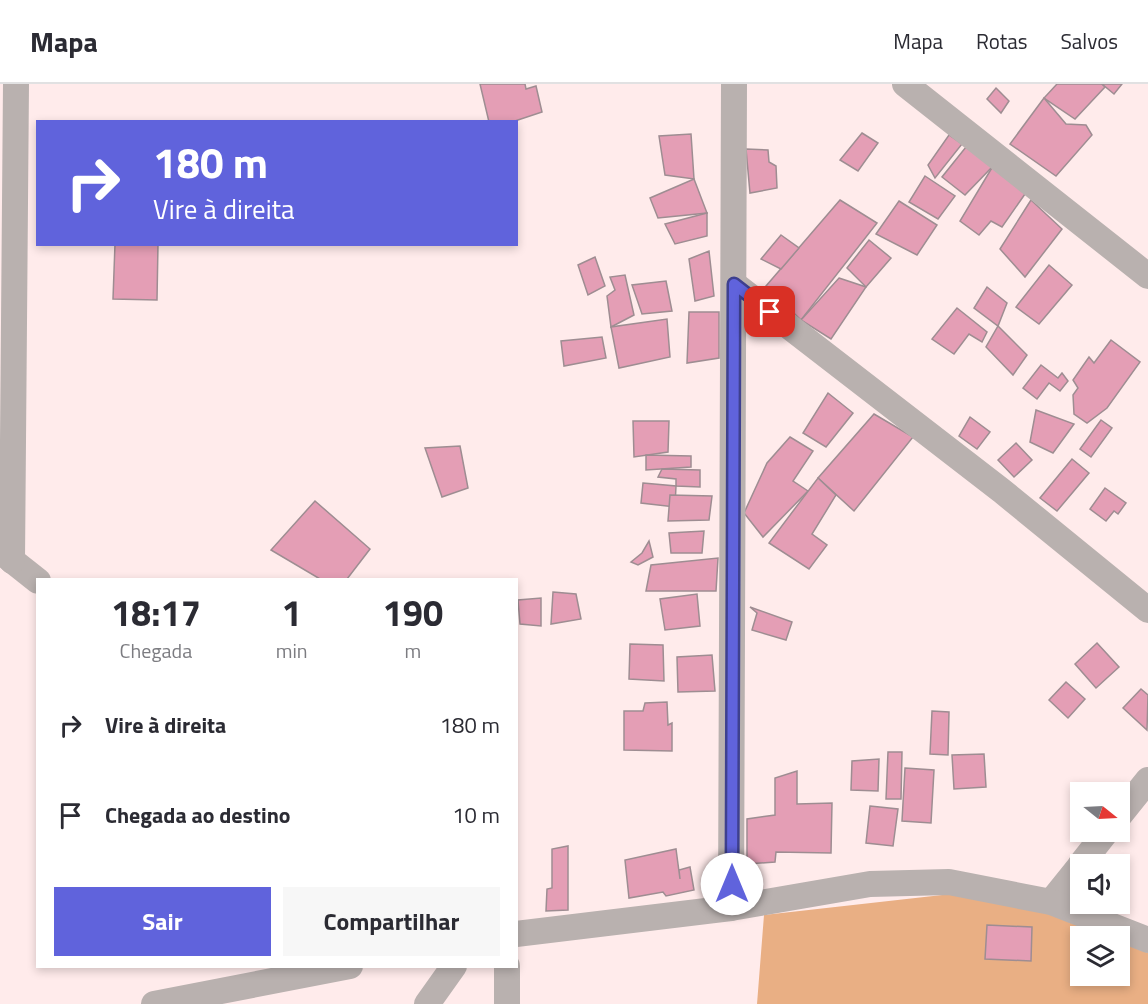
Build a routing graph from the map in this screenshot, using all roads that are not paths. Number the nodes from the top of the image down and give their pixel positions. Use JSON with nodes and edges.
{"nodes":[{"id":1,"x":16,"y":84,"type":"edge"},
{"id":2,"x":734,"y":84,"type":"edge"},
{"id":3,"x":905,"y":84,"type":"edge"},
{"id":4,"x":1148,"y":276,"type":"edge"},
{"id":5,"x":734,"y":284,"type":"junction"},
{"id":6,"x":6,"y":556,"type":"edge"},
{"id":7,"x":36,"y":579,"type":"edge"},
{"id":8,"x":1148,"y":610,"type":"edge"},
{"id":9,"x":1148,"y":780,"type":"edge"},
{"id":10,"x":1130,"y":802,"type":"edge"},
{"id":11,"x":1099,"y":842,"type":"edge"},
{"id":12,"x":1089,"y":854,"type":"edge"},
{"id":13,"x":1070,"y":879,"type":"edge"},
{"id":14,"x":1051,"y":902,"type":"junction"},
{"id":15,"x":731,"y":908,"type":"junction"},
{"id":16,"x":518,"y":934,"type":"edge"},
{"id":17,"x":1148,"y":940,"type":"edge"},
{"id":18,"x":340,"y":968,"type":"edge"},
{"id":19,"x":453,"y":968,"type":"edge"},
{"id":20,"x":507,"y":968,"type":"edge"},
{"id":21,"x":154,"y":1004,"type":"edge"},
{"id":22,"x":427,"y":1004,"type":"edge"},
{"id":23,"x":507,"y":1004,"type":"edge"}],
"edges":[{"from":1,"to":6,"type":"street"},
{"from":2,"to":5,"type":"street"},
{"from":3,"to":4,"type":"street"},
{"from":5,"to":8,"type":"street"},
{"from":5,"to":15,"type":"street"},
{"from":6,"to":7,"type":"street"},
{"from":9,"to":10,"type":"street"},
{"from":11,"to":12,"type":"street"},
{"from":13,"to":14,"type":"street"},
{"from":14,"to":15,"type":"street"},
{"from":14,"to":17,"type":"street"},
{"from":15,"to":16,"type":"street"},
{"from":18,"to":21,"type":"street"},
{"from":19,"to":22,"type":"street"},
{"from":20,"to":23,"type":"street"}]}
